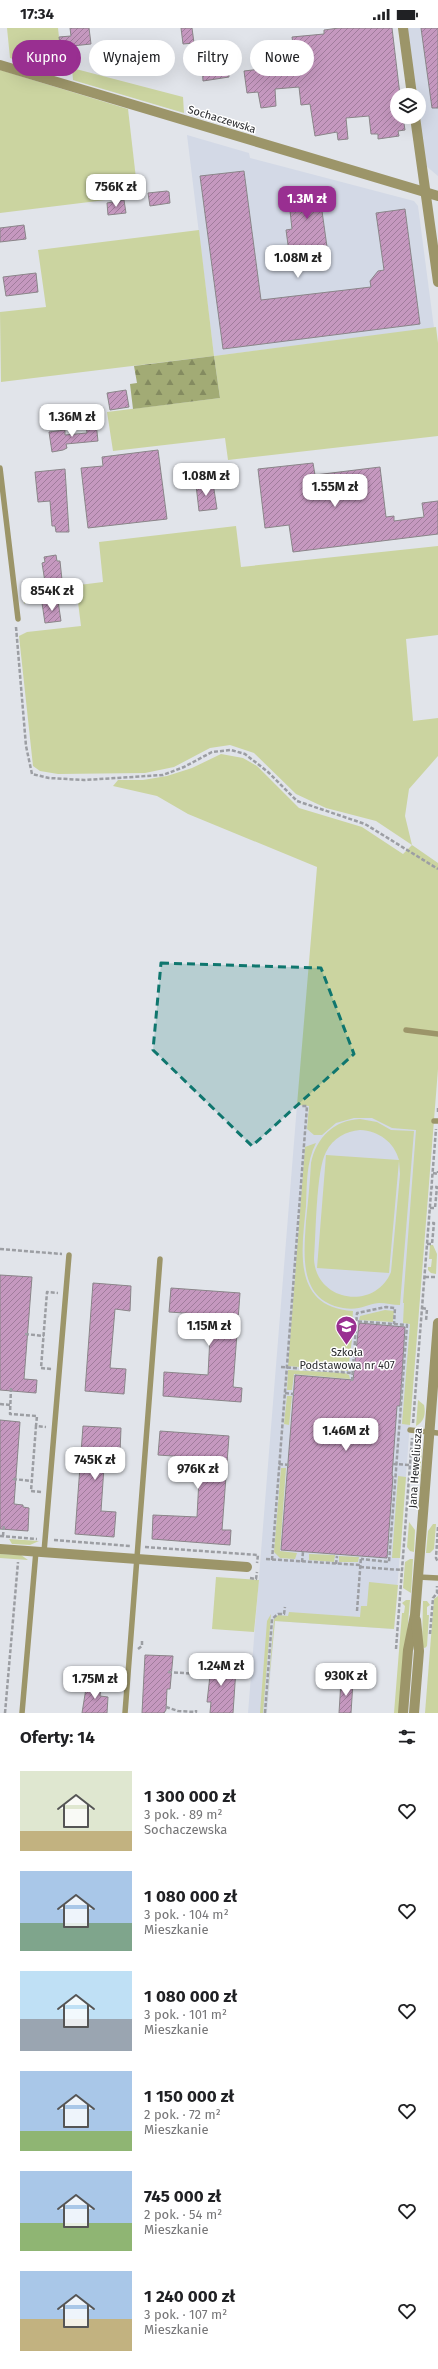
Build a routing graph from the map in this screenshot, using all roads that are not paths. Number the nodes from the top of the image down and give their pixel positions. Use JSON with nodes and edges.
{"nodes":[{"id":1,"x":403,"y":28,"type":"edge"},
{"id":2,"x":0,"y":65,"type":"edge"},
{"id":3,"x":411,"y":88,"type":"edge"},
{"id":4,"x":416,"y":124,"type":"edge"},
{"id":5,"x":425,"y":192,"type":"junction"},
{"id":6,"x":438,"y":196,"type":"edge"},
{"id":7,"x":438,"y":282,"type":"edge"},
{"id":8,"x":0,"y":468,"type":"edge"},
{"id":9,"x":18,"y":619,"type":"road end"},
{"id":10,"x":406,"y":1030,"type":"dead end"},
{"id":11,"x":438,"y":1034,"type":"edge"},
{"id":12,"x":69,"y":1255,"type":"road end"},
{"id":13,"x":160,"y":1260,"type":"dead end"},
{"id":14,"x":438,"y":1323,"type":"edge"},
{"id":15,"x":412,"y":1431,"type":"road end"},
{"id":16,"x":434,"y":1432,"type":"edge"},
{"id":17,"x":0,"y":1549,"type":"edge"},
{"id":18,"x":40,"y":1552,"type":"junction"},
{"id":19,"x":137,"y":1559,"type":"junction"},
{"id":20,"x":247,"y":1567,"type":"dead end"},
{"id":21,"x":418,"y":1577,"type":"junction"},
{"id":22,"x":438,"y":1578,"type":"edge"},
{"id":23,"x":416,"y":1614,"type":"junction"},
{"id":24,"x":22,"y":1713,"type":"edge"},
{"id":25,"x":125,"y":1713,"type":"edge"},
{"id":26,"x":403,"y":1713,"type":"edge"},
{"id":27,"x":414,"y":1713,"type":"edge"}],
"edges":[{"from":1,"to":3,"type":"street"},
{"from":2,"to":5,"type":"street","name":"Sochaczewska"},
{"from":4,"to":5,"type":"street"},
{"from":5,"to":6,"type":"street","name":"Sochaczewska"},
{"from":5,"to":7,"type":"street"},
{"from":8,"to":9,"type":"lane"},
{"from":10,"to":11,"type":"lane"},
{"from":12,"to":18,"type":"lane"},
{"from":13,"to":19,"type":"lane"},
{"from":14,"to":16,"type":"street","name":"Jana Heweliusza"},
{"from":15,"to":16,"type":"lane"},
{"from":16,"to":21,"type":"street","name":"Jana Heweliusza"},
{"from":17,"to":18,"type":"street"},
{"from":18,"to":19,"type":"street"},
{"from":18,"to":24,"type":"lane"},
{"from":19,"to":20,"type":"street"},
{"from":19,"to":25,"type":"lane"},
{"from":21,"to":22,"type":"lane"},
{"from":21,"to":23,"type":"street","name":"Jana Heweliusza"},
{"from":23,"to":26,"type":"street","name":"Jana Heweliusza"},
{"from":23,"to":27,"type":"street","name":"Jana Heweliusza"}]}
